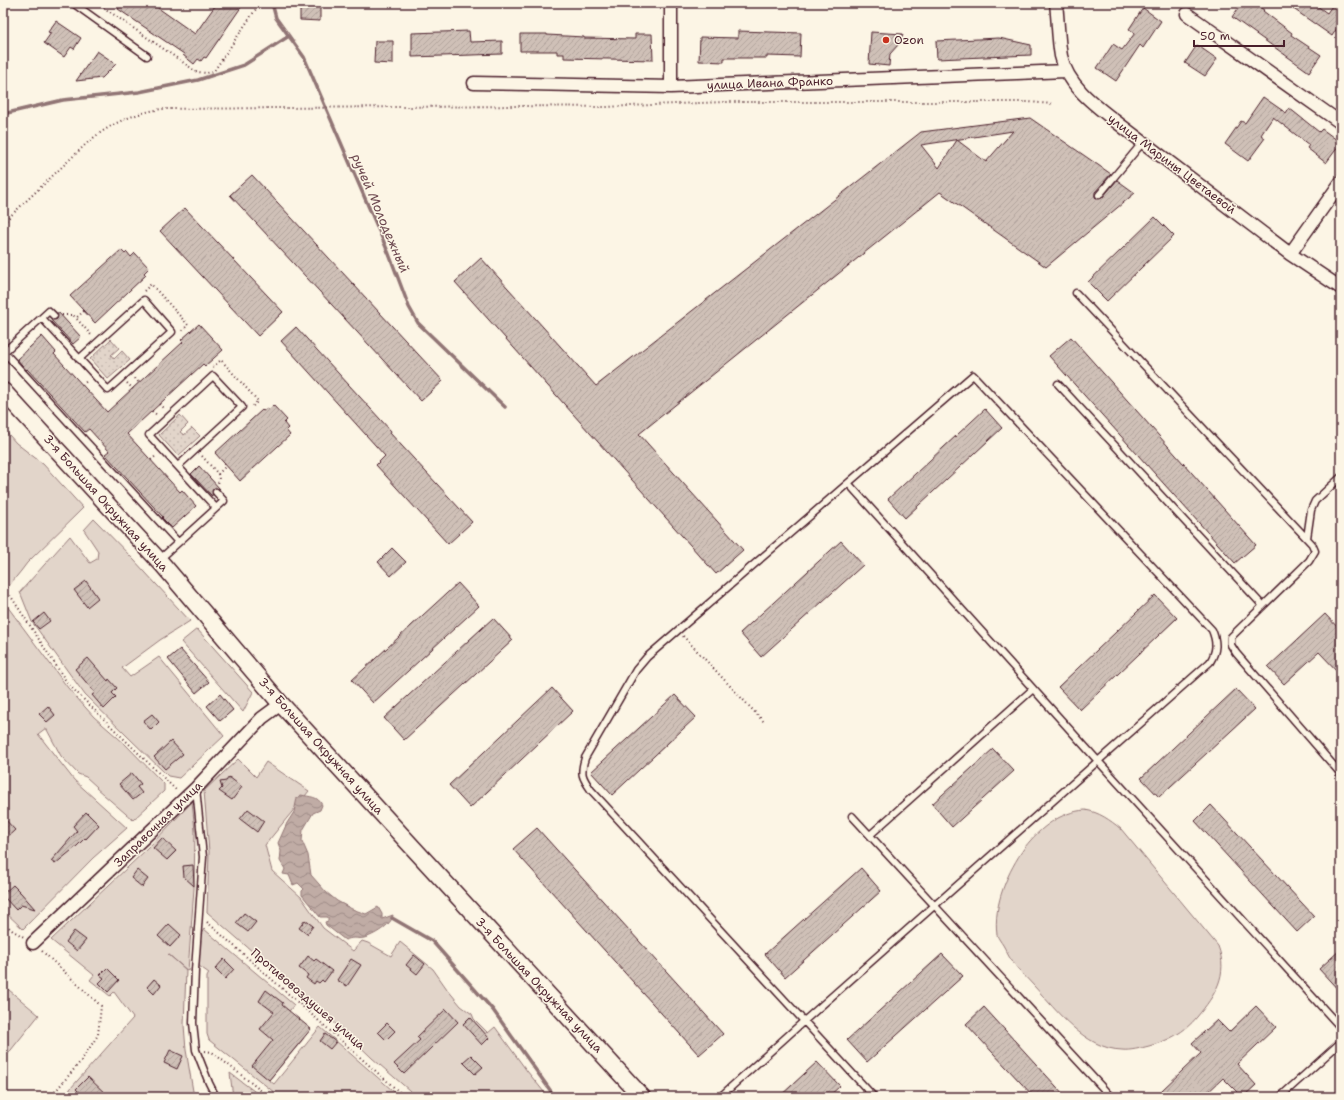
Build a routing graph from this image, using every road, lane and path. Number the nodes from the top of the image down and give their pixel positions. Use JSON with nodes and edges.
{"nodes":[{"id":1,"x":72,"y":3,"type":"edge"},
{"id":2,"x":98,"y":3,"type":"edge"},
{"id":3,"x":260,"y":3,"type":"edge"},
{"id":4,"x":671,"y":3,"type":"edge"},
{"id":5,"x":1056,"y":3,"type":"edge"},
{"id":6,"x":1187,"y":14,"type":"dead end"},
{"id":7,"x":147,"y":56,"type":"dead end"},
{"id":8,"x":1066,"y":71,"type":"junction"},
{"id":9,"x":474,"y":83,"type":"dead end"},
{"id":10,"x":671,"y":87,"type":"junction"},
{"id":11,"x":1053,"y":104,"type":"dead end"},
{"id":12,"x":1341,"y":123,"type":"edge"},
{"id":13,"x":1143,"y":142,"type":"junction"},
{"id":14,"x":1341,"y":182,"type":"edge"},
{"id":15,"x":1100,"y":195,"type":"dead end"},
{"id":16,"x":3,"y":223,"type":"edge"},
{"id":17,"x":1290,"y":254,"type":"junction"},
{"id":18,"x":1341,"y":288,"type":"edge"},
{"id":19,"x":143,"y":292,"type":"dead end"},
{"id":20,"x":1076,"y":292,"type":"dead end"},
{"id":21,"x":84,"y":311,"type":"dead end"},
{"id":22,"x":62,"y":315,"type":"dead end"},
{"id":23,"x":54,"y":316,"type":"dead end"},
{"id":24,"x":42,"y":318,"type":"junction"},
{"id":25,"x":76,"y":318,"type":"junction"},
{"id":26,"x":177,"y":336,"type":"dead end"},
{"id":27,"x":4,"y":352,"type":"edge"},
{"id":28,"x":77,"y":356,"type":"junction"},
{"id":29,"x":209,"y":371,"type":"dead end"},
{"id":30,"x":130,"y":379,"type":"dead end"},
{"id":31,"x":1058,"y":384,"type":"dead end"},
{"id":32,"x":122,"y":386,"type":"dead end"},
{"id":33,"x":3,"y":391,"type":"edge"},
{"id":34,"x":250,"y":408,"type":"dead end"},
{"id":35,"x":165,"y":411,"type":"dead end"},
{"id":36,"x":158,"y":417,"type":"dead end"},
{"id":37,"x":196,"y":449,"type":"junction"},
{"id":38,"x":178,"y":466,"type":"junction"},
{"id":39,"x":226,"y":466,"type":"dead end"},
{"id":40,"x":218,"y":474,"type":"junction"},
{"id":41,"x":1341,"y":477,"type":"edge"},
{"id":42,"x":848,"y":483,"type":"junction"},
{"id":43,"x":218,"y":485,"type":"dead end"},
{"id":44,"x":216,"y":492,"type":"dead end"},
{"id":45,"x":216,"y":508,"type":"junction"},
{"id":46,"x":1307,"y":538,"type":"junction"},
{"id":47,"x":178,"y":542,"type":"junction"},
{"id":48,"x":158,"y":561,"type":"junction"},
{"id":49,"x":10,"y":595,"type":"dead end"},
{"id":50,"x":1263,"y":606,"type":"junction"},
{"id":51,"x":678,"y":631,"type":"junction"},
{"id":52,"x":1033,"y":689,"type":"junction"},
{"id":53,"x":281,"y":704,"type":"junction"},
{"id":54,"x":764,"y":723,"type":"dead end"},
{"id":55,"x":1098,"y":761,"type":"junction"},
{"id":56,"x":1341,"y":774,"type":"edge"},
{"id":57,"x":196,"y":788,"type":"junction"},
{"id":58,"x":185,"y":798,"type":"junction"},
{"id":59,"x":852,"y":816,"type":"dead end"},
{"id":60,"x":870,"y":835,"type":"junction"},
{"id":61,"x":935,"y":905,"type":"junction"},
{"id":62,"x":199,"y":915,"type":"junction"},
{"id":63,"x":3,"y":922,"type":"edge"},
{"id":64,"x":33,"y":943,"type":"junction"},
{"id":65,"x":804,"y":1021,"type":"junction"},
{"id":66,"x":1341,"y":1028,"type":"edge"},
{"id":67,"x":1341,"y":1042,"type":"edge"},
{"id":68,"x":196,"y":1050,"type":"junction"},
{"id":69,"x":56,"y":1097,"type":"edge"},
{"id":70,"x":216,"y":1097,"type":"edge"},
{"id":71,"x":269,"y":1097,"type":"edge"},
{"id":72,"x":405,"y":1097,"type":"edge"},
{"id":73,"x":642,"y":1097,"type":"edge"},
{"id":74,"x":720,"y":1097,"type":"edge"},
{"id":75,"x":874,"y":1097,"type":"edge"},
{"id":76,"x":1111,"y":1097,"type":"edge"},
{"id":77,"x":1280,"y":1097,"type":"edge"}],
"edges":[{"from":1,"to":7,"type":"lane"},
{"from":2,"to":3,"type":"path"},
{"from":4,"to":10,"type":"street"},
{"from":5,"to":8,"type":"street","name":"улица Марины Цветаевой"},
{"from":6,"to":12,"type":"street"},
{"from":8,"to":10,"type":"street","name":"улица Ивана Франко"},
{"from":8,"to":13,"type":"street","name":"улица Марины Цветаевой"},
{"from":9,"to":10,"type":"street","name":"улица Ивана Франко"},
{"from":11,"to":16,"type":"path"},
{"from":13,"to":15,"type":"lane"},
{"from":13,"to":17,"type":"street","name":"улица Марины Цветаевой"},
{"from":14,"to":17,"type":"street"},
{"from":17,"to":18,"type":"street","name":"улица Марины Цветаевой"},
{"from":19,"to":26,"type":"path"},
{"from":20,"to":46,"type":"lane"},
{"from":21,"to":25,"type":"path"},
{"from":22,"to":25,"type":"path"},
{"from":23,"to":24,"type":"lane"},
{"from":24,"to":27,"type":"lane"},
{"from":24,"to":28,"type":"lane"},
{"from":25,"to":28,"type":"path"},
{"from":27,"to":47,"type":"lane"},
{"from":28,"to":28,"type":"lane"},
{"from":29,"to":34,"type":"path"},
{"from":30,"to":32,"type":"path"},
{"from":31,"to":50,"type":"lane"},
{"from":33,"to":48,"type":"street","name":"3-я Большая Окружная улица"},
{"from":35,"to":36,"type":"path"},
{"from":37,"to":38,"type":"lane"},
{"from":37,"to":38,"type":"lane"},
{"from":37,"to":40,"type":"path"},
{"from":38,"to":45,"type":"lane"},
{"from":39,"to":40,"type":"path"},
{"from":40,"to":43,"type":"path"},
{"from":41,"to":46,"type":"lane"},
{"from":42,"to":51,"type":"lane"},
{"from":42,"to":52,"type":"lane"},
{"from":42,"to":55,"type":"lane"},
{"from":44,"to":45,"type":"lane"},
{"from":45,"to":47,"type":"lane"},
{"from":46,"to":50,"type":"lane"},
{"from":47,"to":48,"type":"lane"},
{"from":48,"to":53,"type":"street","name":"3-я Большая Окружная улица"},
{"from":49,"to":58,"type":"path"},
{"from":50,"to":56,"type":"lane"},
{"from":51,"to":54,"type":"path"},
{"from":51,"to":65,"type":"lane"},
{"from":52,"to":55,"type":"lane"},
{"from":52,"to":60,"type":"lane"},
{"from":53,"to":57,"type":"street","name":"Заправочная улица"},
{"from":53,"to":73,"type":"street","name":"3-я Большая Окружная улица"},
{"from":55,"to":61,"type":"lane"},
{"from":55,"to":66,"type":"lane"},
{"from":57,"to":58,"type":"street","name":"Заправочная улица"},
{"from":57,"to":62,"type":"lane"},
{"from":58,"to":64,"type":"street","name":"Заправочная улица"},
{"from":59,"to":60,"type":"lane"},
{"from":60,"to":61,"type":"lane"},
{"from":61,"to":65,"type":"lane"},
{"from":61,"to":76,"type":"lane"},
{"from":62,"to":68,"type":"lane"},
{"from":62,"to":72,"type":"path","name":"Противовоздушея улица"},
{"from":63,"to":64,"type":"path"},
{"from":64,"to":69,"type":"path"},
{"from":65,"to":74,"type":"lane"},
{"from":65,"to":75,"type":"lane"},
{"from":67,"to":77,"type":"lane"},
{"from":68,"to":70,"type":"lane"},
{"from":68,"to":71,"type":"path"}]}
